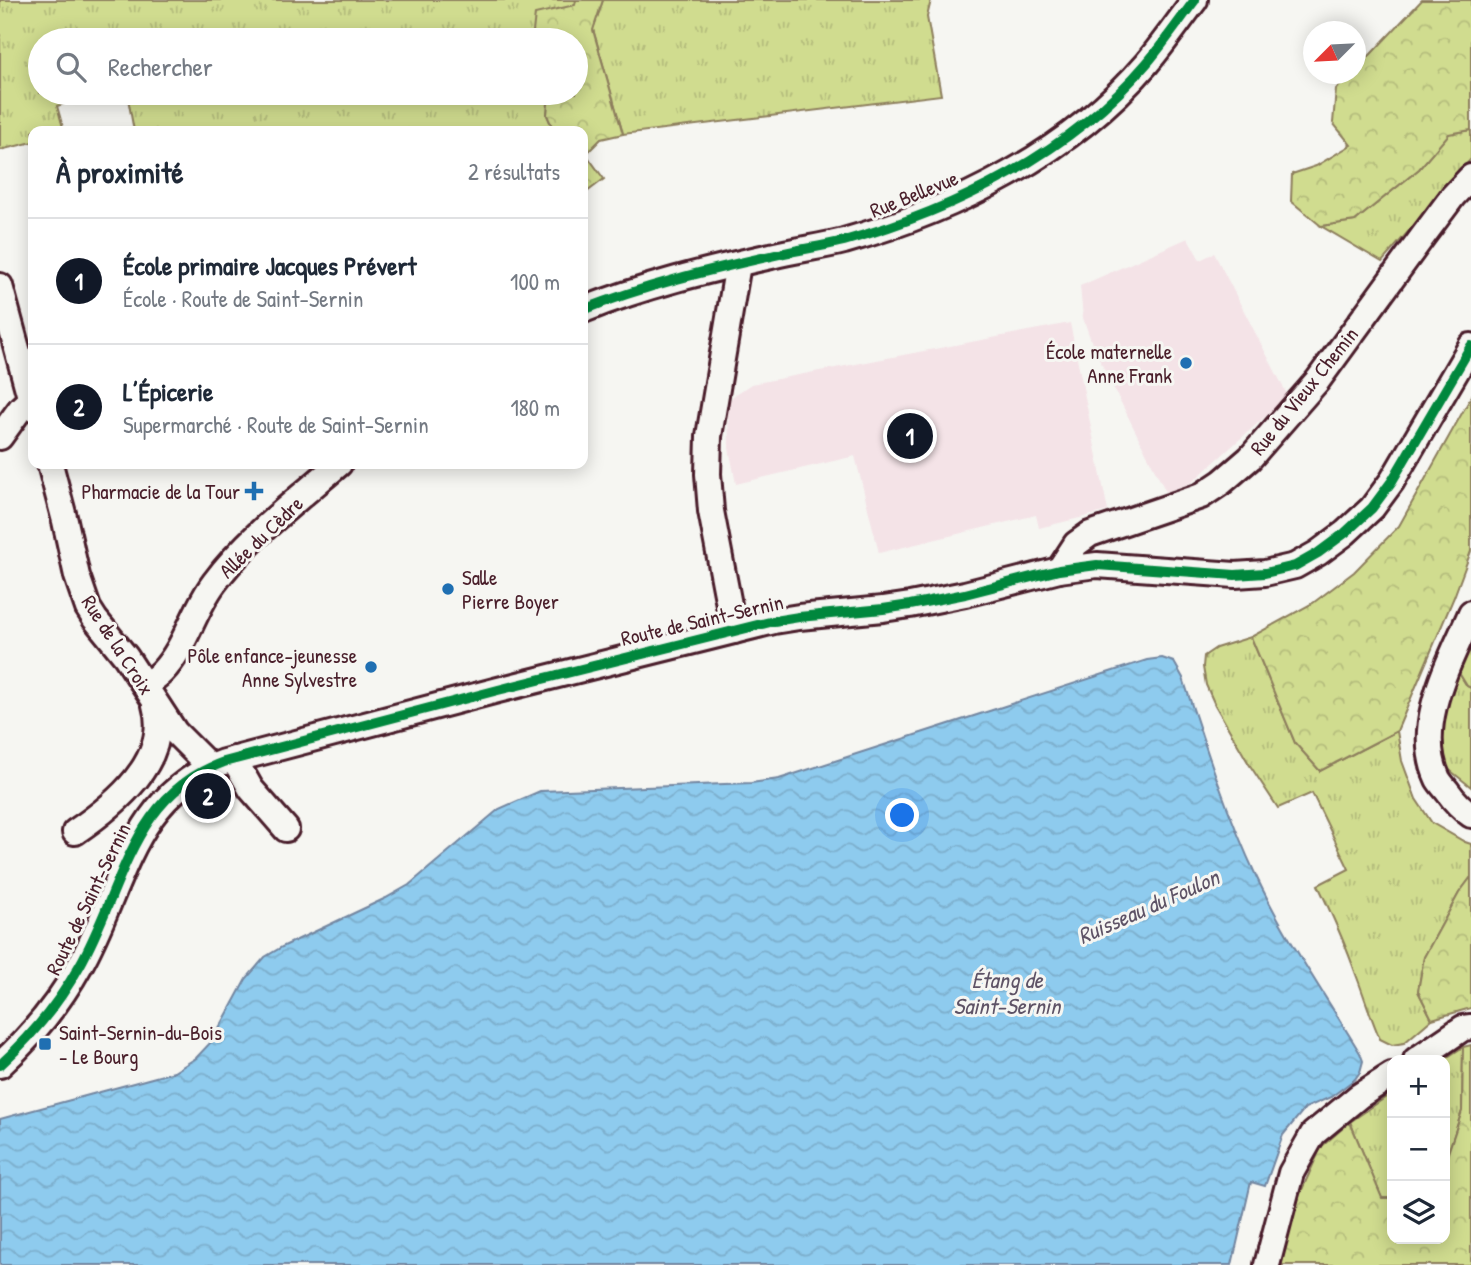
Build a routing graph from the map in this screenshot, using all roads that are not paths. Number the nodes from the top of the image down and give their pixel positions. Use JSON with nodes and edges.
{"nodes":[{"id":1,"x":1195,"y":0,"type":"edge"},
{"id":2,"x":1471,"y":177,"type":"edge"},
{"id":3,"x":738,"y":264,"type":"junction"},
{"id":4,"x":0,"y":286,"type":"edge"},
{"id":5,"x":588,"y":308,"type":"edge"},
{"id":6,"x":1471,"y":346,"type":"edge"},
{"id":7,"x":28,"y":387,"type":"edge"},
{"id":8,"x":28,"y":403,"type":"edge"},
{"id":9,"x":0,"y":437,"type":"edge"},
{"id":10,"x":51,"y":469,"type":"edge"},
{"id":11,"x":333,"y":469,"type":"edge"},
{"id":12,"x":1059,"y":570,"type":"junction"},
{"id":13,"x":1471,"y":613,"type":"edge"},
{"id":14,"x":734,"y":631,"type":"junction"},
{"id":15,"x":150,"y":693,"type":"junction"},
{"id":16,"x":148,"y":758,"type":"junction"},
{"id":17,"x":234,"y":760,"type":"junction"},
{"id":18,"x":204,"y":762,"type":"junction"},
{"id":19,"x":126,"y":792,"type":"junction"},
{"id":20,"x":168,"y":796,"type":"junction"},
{"id":21,"x":1471,"y":815,"type":"edge"},
{"id":22,"x":286,"y":830,"type":"dead end"},
{"id":23,"x":75,"y":832,"type":"dead end"},
{"id":24,"x":1471,"y":1027,"type":"edge"},
{"id":25,"x":1423,"y":1055,"type":"edge"},
{"id":26,"x":0,"y":1065,"type":"edge"},
{"id":27,"x":1387,"y":1078,"type":"edge"},
{"id":28,"x":1267,"y":1265,"type":"edge"}],
"edges":[{"from":1,"to":3,"type":"street","name":"Rue Bellevue"},
{"from":2,"to":12,"type":"street","name":"Rue du Vieux Chemin"},
{"from":3,"to":5,"type":"street","name":"Rue Bellevue"},
{"from":3,"to":14,"type":"street"},
{"from":4,"to":7,"type":"street"},
{"from":6,"to":12,"type":"street","name":"Route de Saint-Sernin"},
{"from":8,"to":9,"type":"street"},
{"from":10,"to":15,"type":"street","name":"Rue de la Croix"},
{"from":11,"to":15,"type":"street","name":"Allée du Cèdre"},
{"from":12,"to":14,"type":"street","name":"Route de Saint-Sernin"},
{"from":13,"to":21,"type":"street"},
{"from":14,"to":17,"type":"street","name":"Route de Saint-Sernin"},
{"from":15,"to":16,"type":"street","name":"Route de Saint-Sernin"},
{"from":15,"to":18,"type":"street","name":"Rue de la Croix"},
{"from":16,"to":18,"type":"street","name":"Route de Saint-Sernin"},
{"from":16,"to":19,"type":"street","name":"Route de Saint-Sernin"},
{"from":17,"to":18,"type":"street","name":"Route de Saint-Sernin"},
{"from":17,"to":22,"type":"street"},
{"from":18,"to":20,"type":"street","name":"Route de Saint-Sernin"},
{"from":19,"to":20,"type":"street"},
{"from":19,"to":23,"type":"street","name":"Route de Saint-Sernin"},
{"from":20,"to":26,"type":"street","name":"Route de Saint-Sernin"},
{"from":24,"to":25,"type":"street"},
{"from":27,"to":28,"type":"street"}]}
